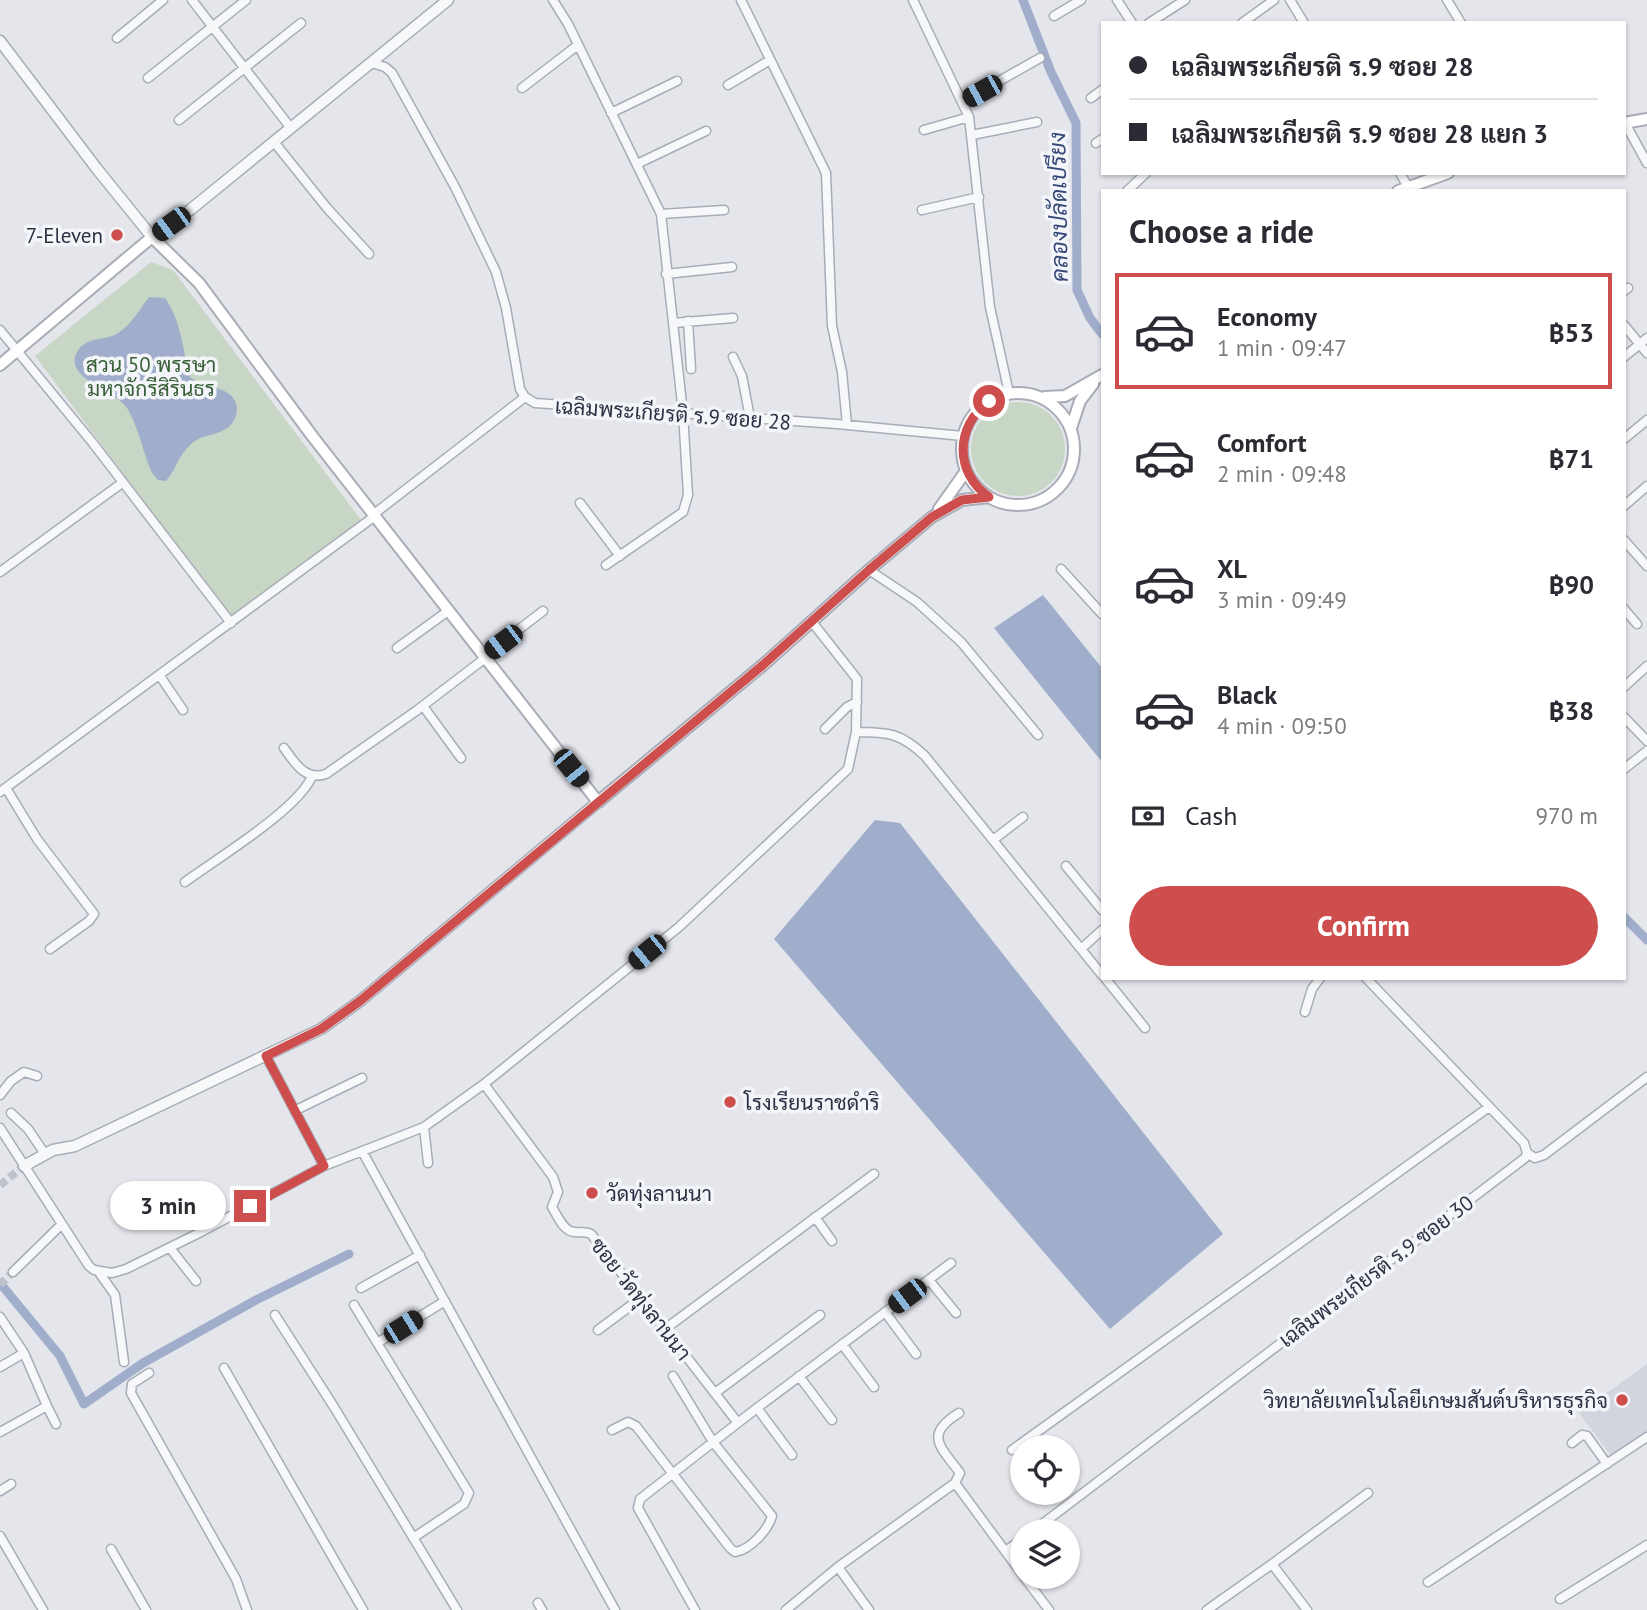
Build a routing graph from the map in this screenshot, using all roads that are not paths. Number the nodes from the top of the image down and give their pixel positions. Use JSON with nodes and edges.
{"nodes":[{"id":1,"x":163,"y":0,"type":"edge"},
{"id":2,"x":192,"y":0,"type":"edge"},
{"id":3,"x":246,"y":0,"type":"edge"},
{"id":4,"x":448,"y":0,"type":"edge"},
{"id":5,"x":552,"y":0,"type":"edge"},
{"id":6,"x":741,"y":0,"type":"edge"},
{"id":7,"x":913,"y":0,"type":"edge"},
{"id":8,"x":1080,"y":0,"type":"edge"},
{"id":9,"x":1117,"y":0,"type":"edge"},
{"id":10,"x":1185,"y":0,"type":"edge"},
{"id":11,"x":1274,"y":0,"type":"edge"},
{"id":12,"x":1290,"y":0,"type":"edge"},
{"id":13,"x":1447,"y":0,"type":"edge"},
{"id":14,"x":1054,"y":16,"type":"dead end"},
{"id":15,"x":1131,"y":21,"type":"edge"},
{"id":16,"x":1152,"y":21,"type":"edge"},
{"id":17,"x":1245,"y":21,"type":"edge"},
{"id":18,"x":1303,"y":21,"type":"edge"},
{"id":19,"x":1460,"y":21,"type":"edge"},
{"id":20,"x":301,"y":23,"type":"dead end"},
{"id":21,"x":212,"y":26,"type":"junction"},
{"id":22,"x":117,"y":38,"type":"dead end"},
{"id":23,"x":0,"y":41,"type":"edge"},
{"id":24,"x":578,"y":45,"type":"junction"},
{"id":25,"x":1040,"y":58,"type":"dead end"},
{"id":26,"x":770,"y":60,"type":"junction"},
{"id":27,"x":371,"y":63,"type":"junction"},
{"id":28,"x":244,"y":67,"type":"junction"},
{"id":29,"x":148,"y":78,"type":"dead end"},
{"id":30,"x":677,"y":81,"type":"dead end"},
{"id":31,"x":728,"y":85,"type":"dead end"},
{"id":32,"x":522,"y":88,"type":"dead end"},
{"id":33,"x":1101,"y":91,"type":"edge"},
{"id":34,"x":1091,"y":98,"type":"dead end"},
{"id":35,"x":962,"y":102,"type":"junction"},
{"id":36,"x":611,"y":113,"type":"junction"},
{"id":37,"x":969,"y":117,"type":"junction"},
{"id":38,"x":1647,"y":119,"type":"edge"},
{"id":39,"x":179,"y":120,"type":"dead end"},
{"id":40,"x":1037,"y":122,"type":"dead end"},
{"id":41,"x":1626,"y":123,"type":"edge"},
{"id":42,"x":1626,"y":126,"type":"edge"},
{"id":43,"x":290,"y":127,"type":"junction"},
{"id":44,"x":924,"y":130,"type":"dead end"},
{"id":45,"x":706,"y":131,"type":"dead end"},
{"id":46,"x":972,"y":135,"type":"junction"},
{"id":47,"x":274,"y":142,"type":"junction"},
{"id":48,"x":1647,"y":163,"type":"edge"},
{"id":49,"x":637,"y":164,"type":"junction"},
{"id":50,"x":1144,"y":175,"type":"edge"},
{"id":51,"x":1442,"y":175,"type":"edge"},
{"id":52,"x":1129,"y":189,"type":"edge"},
{"id":53,"x":1403,"y":189,"type":"edge"},
{"id":54,"x":979,"y":197,"type":"junction"},
{"id":55,"x":724,"y":210,"type":"dead end"},
{"id":56,"x":922,"y":210,"type":"dead end"},
{"id":57,"x":660,"y":214,"type":"junction"},
{"id":58,"x":152,"y":237,"type":"junction"},
{"id":59,"x":369,"y":254,"type":"dead end"},
{"id":60,"x":733,"y":267,"type":"dead end"},
{"id":61,"x":666,"y":274,"type":"junction"},
{"id":62,"x":733,"y":317,"type":"dead end"},
{"id":63,"x":688,"y":321,"type":"junction"},
{"id":64,"x":673,"y":323,"type":"junction"},
{"id":65,"x":1626,"y":327,"type":"edge"},
{"id":66,"x":0,"y":330,"type":"edge"},
{"id":67,"x":1644,"y":341,"type":"edge"},
{"id":68,"x":17,"y":351,"type":"junction"},
{"id":69,"x":1647,"y":353,"type":"edge"},
{"id":70,"x":1626,"y":355,"type":"edge"},
{"id":71,"x":733,"y":357,"type":"dead end"},
{"id":72,"x":0,"y":365,"type":"edge"},
{"id":73,"x":691,"y":369,"type":"dead end"},
{"id":74,"x":1100,"y":377,"type":"edge"},
{"id":75,"x":1009,"y":393,"type":"junction"},
{"id":76,"x":1039,"y":396,"type":"junction"},
{"id":77,"x":525,"y":397,"type":"junction"},
{"id":78,"x":683,"y":414,"type":"junction"},
{"id":79,"x":750,"y":418,"type":"junction"},
{"id":80,"x":1647,"y":420,"type":"edge"},
{"id":81,"x":847,"y":425,"type":"junction"},
{"id":82,"x":1070,"y":428,"type":"junction"},
{"id":83,"x":963,"y":436,"type":"junction"},
{"id":84,"x":1626,"y":437,"type":"edge"},
{"id":85,"x":966,"y":471,"type":"junction"},
{"id":86,"x":122,"y":483,"type":"junction"},
{"id":87,"x":1646,"y":489,"type":"edge"},
{"id":88,"x":989,"y":497,"type":"junction"},
{"id":89,"x":580,"y":503,"type":"dead end"},
{"id":90,"x":1626,"y":504,"type":"edge"},
{"id":91,"x":374,"y":515,"type":"junction"},
{"id":92,"x":932,"y":517,"type":"junction"},
{"id":93,"x":1626,"y":542,"type":"edge"},
{"id":94,"x":620,"y":556,"type":"junction"},
{"id":95,"x":606,"y":565,"type":"dead end"},
{"id":96,"x":1647,"y":566,"type":"edge"},
{"id":97,"x":1061,"y":569,"type":"dead end"},
{"id":98,"x":869,"y":570,"type":"junction"},
{"id":99,"x":0,"y":572,"type":"edge"},
{"id":100,"x":447,"y":611,"type":"junction"},
{"id":101,"x":542,"y":611,"type":"dead end"},
{"id":102,"x":1626,"y":611,"type":"edge"},
{"id":103,"x":1101,"y":613,"type":"edge"},
{"id":104,"x":812,"y":622,"type":"junction"},
{"id":105,"x":231,"y":623,"type":"junction"},
{"id":106,"x":1637,"y":624,"type":"dead end"},
{"id":107,"x":397,"y":648,"type":"dead end"},
{"id":108,"x":484,"y":658,"type":"junction"},
{"id":109,"x":1647,"y":666,"type":"edge"},
{"id":110,"x":160,"y":676,"type":"junction"},
{"id":111,"x":1626,"y":685,"type":"edge"},
{"id":112,"x":857,"y":702,"type":"junction"},
{"id":113,"x":423,"y":706,"type":"junction"},
{"id":114,"x":183,"y":710,"type":"dead end"},
{"id":115,"x":1626,"y":719,"type":"edge"},
{"id":116,"x":825,"y":729,"type":"dead end"},
{"id":117,"x":856,"y":732,"type":"junction"},
{"id":118,"x":1038,"y":734,"type":"dead end"},
{"id":119,"x":1647,"y":741,"type":"edge"},
{"id":120,"x":284,"y":748,"type":"dead end"},
{"id":121,"x":1647,"y":751,"type":"edge"},
{"id":122,"x":461,"y":758,"type":"dead end"},
{"id":123,"x":1626,"y":767,"type":"edge"},
{"id":124,"x":312,"y":776,"type":"junction"},
{"id":125,"x":2,"y":791,"type":"edge"},
{"id":126,"x":598,"y":802,"type":"junction"},
{"id":127,"x":1023,"y":817,"type":"dead end"},
{"id":128,"x":993,"y":840,"type":"junction"},
{"id":129,"x":1066,"y":866,"type":"dead end"},
{"id":130,"x":185,"y":882,"type":"dead end"},
{"id":131,"x":1101,"y":909,"type":"edge"},
{"id":132,"x":1101,"y":931,"type":"edge"},
{"id":133,"x":50,"y":949,"type":"dead end"},
{"id":134,"x":1081,"y":949,"type":"junction"},
{"id":135,"x":1101,"y":973,"type":"edge"},
{"id":136,"x":1106,"y":980,"type":"edge"},
{"id":137,"x":1319,"y":980,"type":"edge"},
{"id":138,"x":1368,"y":980,"type":"edge"},
{"id":139,"x":1304,"y":1012,"type":"dead end"},
{"id":140,"x":1145,"y":1028,"type":"dead end"},
{"id":141,"x":266,"y":1056,"type":"junction"},
{"id":142,"x":37,"y":1076,"type":"dead end"},
{"id":143,"x":1647,"y":1077,"type":"edge"},
{"id":144,"x":362,"y":1078,"type":"dead end"},
{"id":145,"x":484,"y":1084,"type":"junction"},
{"id":146,"x":0,"y":1096,"type":"edge"},
{"id":147,"x":1489,"y":1107,"type":"junction"},
{"id":148,"x":296,"y":1110,"type":"junction"},
{"id":149,"x":11,"y":1113,"type":"dead end"},
{"id":150,"x":424,"y":1127,"type":"junction"},
{"id":151,"x":0,"y":1128,"type":"edge"},
{"id":152,"x":362,"y":1151,"type":"junction"},
{"id":153,"x":1527,"y":1153,"type":"junction"},
{"id":154,"x":45,"y":1154,"type":"junction"},
{"id":155,"x":428,"y":1163,"type":"dead end"},
{"id":156,"x":24,"y":1166,"type":"junction"},
{"id":157,"x":324,"y":1166,"type":"junction"},
{"id":158,"x":874,"y":1174,"type":"dead end"},
{"id":159,"x":815,"y":1217,"type":"junction"},
{"id":160,"x":62,"y":1224,"type":"junction"},
{"id":161,"x":832,"y":1241,"type":"dead end"},
{"id":162,"x":170,"y":1248,"type":"junction"},
{"id":163,"x":420,"y":1255,"type":"junction"},
{"id":164,"x":951,"y":1262,"type":"dead end"},
{"id":165,"x":98,"y":1271,"type":"junction"},
{"id":166,"x":13,"y":1272,"type":"tunnel mouth"},
{"id":167,"x":929,"y":1280,"type":"junction"},
{"id":168,"x":196,"y":1281,"type":"dead end"},
{"id":169,"x":361,"y":1288,"type":"dead end"},
{"id":170,"x":641,"y":1298,"type":"junction"},
{"id":171,"x":445,"y":1301,"type":"junction"},
{"id":172,"x":354,"y":1305,"type":"dead end"},
{"id":173,"x":886,"y":1312,"type":"junction"},
{"id":174,"x":956,"y":1313,"type":"dead end"},
{"id":175,"x":275,"y":1315,"type":"dead end"},
{"id":176,"x":820,"y":1315,"type":"dead end"},
{"id":177,"x":0,"y":1317,"type":"edge"},
{"id":178,"x":665,"y":1329,"type":"junction"},
{"id":179,"x":598,"y":1330,"type":"dead end"},
{"id":180,"x":382,"y":1340,"type":"dead end"},
{"id":181,"x":842,"y":1343,"type":"junction"},
{"id":182,"x":24,"y":1353,"type":"junction"},
{"id":183,"x":916,"y":1354,"type":"dead end"},
{"id":184,"x":124,"y":1362,"type":"dead end"},
{"id":185,"x":0,"y":1367,"type":"edge"},
{"id":186,"x":224,"y":1368,"type":"dead end"},
{"id":187,"x":149,"y":1373,"type":"dead end"},
{"id":188,"x":673,"y":1376,"type":"dead end"},
{"id":189,"x":799,"y":1376,"type":"junction"},
{"id":190,"x":874,"y":1387,"type":"dead end"},
{"id":191,"x":715,"y":1393,"type":"junction"},
{"id":192,"x":47,"y":1406,"type":"junction"},
{"id":193,"x":757,"y":1408,"type":"junction"},
{"id":194,"x":959,"y":1413,"type":"dead end"},
{"id":195,"x":832,"y":1420,"type":"dead end"},
{"id":196,"x":737,"y":1423,"type":"junction"},
{"id":197,"x":56,"y":1424,"type":"dead end"},
{"id":198,"x":612,"y":1430,"type":"dead end"},
{"id":199,"x":0,"y":1432,"type":"edge"},
{"id":200,"x":1033,"y":1435,"type":"edge"},
{"id":201,"x":1647,"y":1437,"type":"edge"},
{"id":202,"x":713,"y":1441,"type":"junction"},
{"id":203,"x":1572,"y":1443,"type":"dead end"},
{"id":204,"x":792,"y":1455,"type":"dead end"},
{"id":205,"x":1607,"y":1464,"type":"junction"},
{"id":206,"x":673,"y":1472,"type":"junction"},
{"id":207,"x":955,"y":1483,"type":"junction"},
{"id":208,"x":11,"y":1484,"type":"dead end"},
{"id":209,"x":0,"y":1491,"type":"edge"},
{"id":210,"x":1368,"y":1493,"type":"dead end"},
{"id":211,"x":1048,"y":1519,"type":"edge"},
{"id":212,"x":0,"y":1536,"type":"edge"},
{"id":213,"x":413,"y":1538,"type":"junction"},
{"id":214,"x":1647,"y":1545,"type":"edge"},
{"id":215,"x":1010,"y":1548,"type":"edge"},
{"id":216,"x":111,"y":1549,"type":"dead end"},
{"id":217,"x":1006,"y":1551,"type":"junction"},
{"id":218,"x":1010,"y":1557,"type":"edge"},
{"id":219,"x":1272,"y":1564,"type":"junction"},
{"id":220,"x":838,"y":1567,"type":"junction"},
{"id":221,"x":1428,"y":1582,"type":"dead end"},
{"id":222,"x":1033,"y":1589,"type":"edge"},
{"id":223,"x":1560,"y":1599,"type":"dead end"},
{"id":224,"x":43,"y":1610,"type":"edge"},
{"id":225,"x":146,"y":1610,"type":"edge"},
{"id":226,"x":247,"y":1610,"type":"edge"},
{"id":227,"x":363,"y":1610,"type":"edge"},
{"id":228,"x":457,"y":1610,"type":"edge"},
{"id":229,"x":615,"y":1610,"type":"edge"},
{"id":230,"x":695,"y":1610,"type":"edge"},
{"id":231,"x":786,"y":1610,"type":"edge"},
{"id":232,"x":869,"y":1610,"type":"edge"},
{"id":233,"x":1049,"y":1610,"type":"edge"},
{"id":234,"x":1207,"y":1610,"type":"edge"},
{"id":235,"x":1307,"y":1610,"type":"edge"}],
"edges":[{"from":1,"to":22,"type":"street"},
{"from":2,"to":21,"type":"street"},
{"from":3,"to":21,"type":"street"},
{"from":4,"to":27,"type":"street"},
{"from":5,"to":24,"type":"street"},
{"from":6,"to":26,"type":"street"},
{"from":7,"to":35,"type":"street"},
{"from":8,"to":14,"type":"street"},
{"from":9,"to":15,"type":"street"},
{"from":10,"to":16,"type":"street"},
{"from":11,"to":17,"type":"street"},
{"from":12,"to":18,"type":"street"},
{"from":13,"to":19,"type":"street"},
{"from":20,"to":28,"type":"street"},
{"from":21,"to":28,"type":"street"},
{"from":21,"to":29,"type":"street"},
{"from":23,"to":58,"type":"street"},
{"from":24,"to":32,"type":"street"},
{"from":24,"to":36,"type":"street"},
{"from":25,"to":35,"type":"street"},
{"from":26,"to":31,"type":"street"},
{"from":26,"to":81,"type":"street"},
{"from":27,"to":43,"type":"street"},
{"from":27,"to":77,"type":"street","name":"เฉลิมพระเกียรติ ร.9 ซอย 28"},
{"from":28,"to":39,"type":"street"},
{"from":28,"to":43,"type":"street"},
{"from":30,"to":36,"type":"street"},
{"from":33,"to":34,"type":"street"},
{"from":35,"to":37,"type":"street"},
{"from":36,"to":49,"type":"street"},
{"from":37,"to":44,"type":"street"},
{"from":37,"to":46,"type":"street"},
{"from":38,"to":41,"type":"main road"},
{"from":40,"to":46,"type":"street"},
{"from":42,"to":48,"type":"street"},
{"from":43,"to":47,"type":"street"},
{"from":45,"to":49,"type":"street"},
{"from":46,"to":54,"type":"street"},
{"from":47,"to":58,"type":"street"},
{"from":47,"to":59,"type":"street"},
{"from":49,"to":57,"type":"street"},
{"from":50,"to":52,"type":"street"},
{"from":51,"to":53,"type":"main road"},
{"from":54,"to":56,"type":"street"},
{"from":54,"to":75,"type":"street"},
{"from":55,"to":57,"type":"street"},
{"from":57,"to":61,"type":"street"},
{"from":58,"to":68,"type":"main road"},
{"from":58,"to":91,"type":"main road"},
{"from":60,"to":61,"type":"street"},
{"from":61,"to":64,"type":"street"},
{"from":62,"to":63,"type":"street"},
{"from":63,"to":64,"type":"street"},
{"from":63,"to":73,"type":"street"},
{"from":64,"to":78,"type":"street"},
{"from":65,"to":67,"type":"street"},
{"from":66,"to":68,"type":"street"},
{"from":67,"to":69,"type":"street"},
{"from":67,"to":70,"type":"street"},
{"from":68,"to":72,"type":"main road"},
{"from":68,"to":86,"type":"street"},
{"from":71,"to":79,"type":"street"},
{"from":74,"to":76,"type":"main road"},
{"from":74,"to":82,"type":"main road"},
{"from":75,"to":76,"type":"main road"},
{"from":75,"to":83,"type":"main road"},
{"from":76,"to":82,"type":"main road"},
{"from":77,"to":78,"type":"street","name":"เฉลิมพระเกียรติ ร.9 ซอย 28"},
{"from":77,"to":91,"type":"street"},
{"from":78,"to":79,"type":"street","name":"เฉลิมพระเกียรติ ร.9 ซอย 28"},
{"from":78,"to":94,"type":"street"},
{"from":79,"to":81,"type":"street","name":"เฉลิมพระเกียรติ ร.9 ซอย 28"},
{"from":80,"to":84,"type":"street"},
{"from":81,"to":83,"type":"street","name":"เฉลิมพระเกียรติ ร.9 ซอย 28"},
{"from":82,"to":88,"type":"main road"},
{"from":83,"to":85,"type":"main road"},
{"from":85,"to":88,"type":"main road"},
{"from":85,"to":92,"type":"main road"},
{"from":86,"to":99,"type":"street"},
{"from":86,"to":105,"type":"street"},
{"from":87,"to":90,"type":"street"},
{"from":88,"to":92,"type":"main road"},
{"from":89,"to":94,"type":"street"},
{"from":91,"to":100,"type":"main road"},
{"from":91,"to":105,"type":"street"},
{"from":92,"to":98,"type":"main road"},
{"from":93,"to":96,"type":"street"},
{"from":94,"to":95,"type":"street"},
{"from":97,"to":103,"type":"street"},
{"from":98,"to":104,"type":"main road"},
{"from":98,"to":118,"type":"street"},
{"from":100,"to":107,"type":"street"},
{"from":100,"to":108,"type":"main road"},
{"from":101,"to":108,"type":"street"},
{"from":102,"to":106,"type":"street"},
{"from":104,"to":112,"type":"street"},
{"from":104,"to":126,"type":"main road"},
{"from":105,"to":110,"type":"street"},
{"from":108,"to":113,"type":"street"},
{"from":108,"to":126,"type":"main road"},
{"from":109,"to":111,"type":"street"},
{"from":110,"to":114,"type":"street"},
{"from":110,"to":125,"type":"street"},
{"from":112,"to":116,"type":"street"},
{"from":112,"to":117,"type":"street"},
{"from":113,"to":122,"type":"street"},
{"from":113,"to":124,"type":"street"},
{"from":115,"to":119,"type":"street"},
{"from":117,"to":128,"type":"street"},
{"from":117,"to":145,"type":"street"},
{"from":120,"to":124,"type":"street"},
{"from":121,"to":123,"type":"street"},
{"from":124,"to":130,"type":"street"},
{"from":125,"to":133,"type":"street"},
{"from":126,"to":141,"type":"street"},
{"from":127,"to":128,"type":"street"},
{"from":128,"to":134,"type":"street"},
{"from":129,"to":131,"type":"street"},
{"from":132,"to":134,"type":"street"},
{"from":134,"to":135,"type":"street"},
{"from":136,"to":140,"type":"street"},
{"from":137,"to":139,"type":"street"},
{"from":138,"to":147,"type":"street"},
{"from":141,"to":148,"type":"street"},
{"from":141,"to":154,"type":"street"},
{"from":142,"to":146,"type":"street"},
{"from":143,"to":153,"type":"street"},
{"from":144,"to":148,"type":"street"},
{"from":145,"to":150,"type":"street"},
{"from":145,"to":170,"type":"street","name":"ซอย วัดทุ่งลานนา"},
{"from":147,"to":153,"type":"street"},
{"from":147,"to":200,"type":"street"},
{"from":148,"to":157,"type":"street"},
{"from":149,"to":154,"type":"street"},
{"from":150,"to":152,"type":"street"},
{"from":150,"to":155,"type":"street"},
{"from":151,"to":156,"type":"street"},
{"from":152,"to":157,"type":"street"},
{"from":152,"to":163,"type":"street"},
{"from":153,"to":211,"type":"street","name":"เฉลิมพระเกียรติ ร.9 ซอย 30"},
{"from":154,"to":156,"type":"street"},
{"from":156,"to":160,"type":"street"},
{"from":157,"to":162,"type":"street"},
{"from":158,"to":159,"type":"street"},
{"from":159,"to":161,"type":"street"},
{"from":159,"to":178,"type":"street"},
{"from":160,"to":165,"type":"street"},
{"from":160,"to":166,"type":"street"},
{"from":162,"to":165,"type":"street"},
{"from":162,"to":168,"type":"street"},
{"from":163,"to":169,"type":"street"},
{"from":163,"to":171,"type":"street"},
{"from":164,"to":167,"type":"street"},
{"from":165,"to":184,"type":"street"},
{"from":167,"to":173,"type":"street"},
{"from":167,"to":174,"type":"street"},
{"from":170,"to":178,"type":"street","name":"ซอย วัดทุ่งลานนา"},
{"from":170,"to":179,"type":"street"},
{"from":171,"to":180,"type":"street"},
{"from":171,"to":229,"type":"street"},
{"from":172,"to":213,"type":"street"},
{"from":173,"to":181,"type":"street"},
{"from":173,"to":183,"type":"street"},
{"from":175,"to":213,"type":"street"},
{"from":176,"to":191,"type":"street"},
{"from":177,"to":182,"type":"street"},
{"from":178,"to":191,"type":"street","name":"ซอย วัดทุ่งลานนา"},
{"from":181,"to":189,"type":"street"},
{"from":181,"to":190,"type":"street"},
{"from":182,"to":185,"type":"street"},
{"from":182,"to":192,"type":"street"},
{"from":186,"to":227,"type":"street"},
{"from":187,"to":226,"type":"street"},
{"from":188,"to":202,"type":"street"},
{"from":189,"to":193,"type":"street"},
{"from":189,"to":195,"type":"street"},
{"from":191,"to":196,"type":"street","name":"ซอย วัดทุ่งลานนา"},
{"from":192,"to":197,"type":"street"},
{"from":192,"to":199,"type":"street"},
{"from":193,"to":196,"type":"street"},
{"from":193,"to":204,"type":"street"},
{"from":194,"to":207,"type":"street"},
{"from":196,"to":202,"type":"street"},
{"from":198,"to":206,"type":"street"},
{"from":201,"to":205,"type":"street"},
{"from":202,"to":206,"type":"street"},
{"from":202,"to":206,"type":"street"},
{"from":203,"to":205,"type":"street"},
{"from":205,"to":221,"type":"street"},
{"from":206,"to":230,"type":"street"},
{"from":207,"to":217,"type":"street"},
{"from":207,"to":220,"type":"street"},
{"from":208,"to":209,"type":"street"},
{"from":210,"to":219,"type":"street"},
{"from":212,"to":224,"type":"street"},
{"from":213,"to":228,"type":"street"},
{"from":214,"to":223,"type":"street"},
{"from":215,"to":217,"type":"street"},
{"from":216,"to":225,"type":"street"},
{"from":217,"to":218,"type":"street"},
{"from":219,"to":234,"type":"street"},
{"from":219,"to":235,"type":"street"},
{"from":220,"to":231,"type":"street"},
{"from":220,"to":232,"type":"street"},
{"from":222,"to":233,"type":"street"}]}
